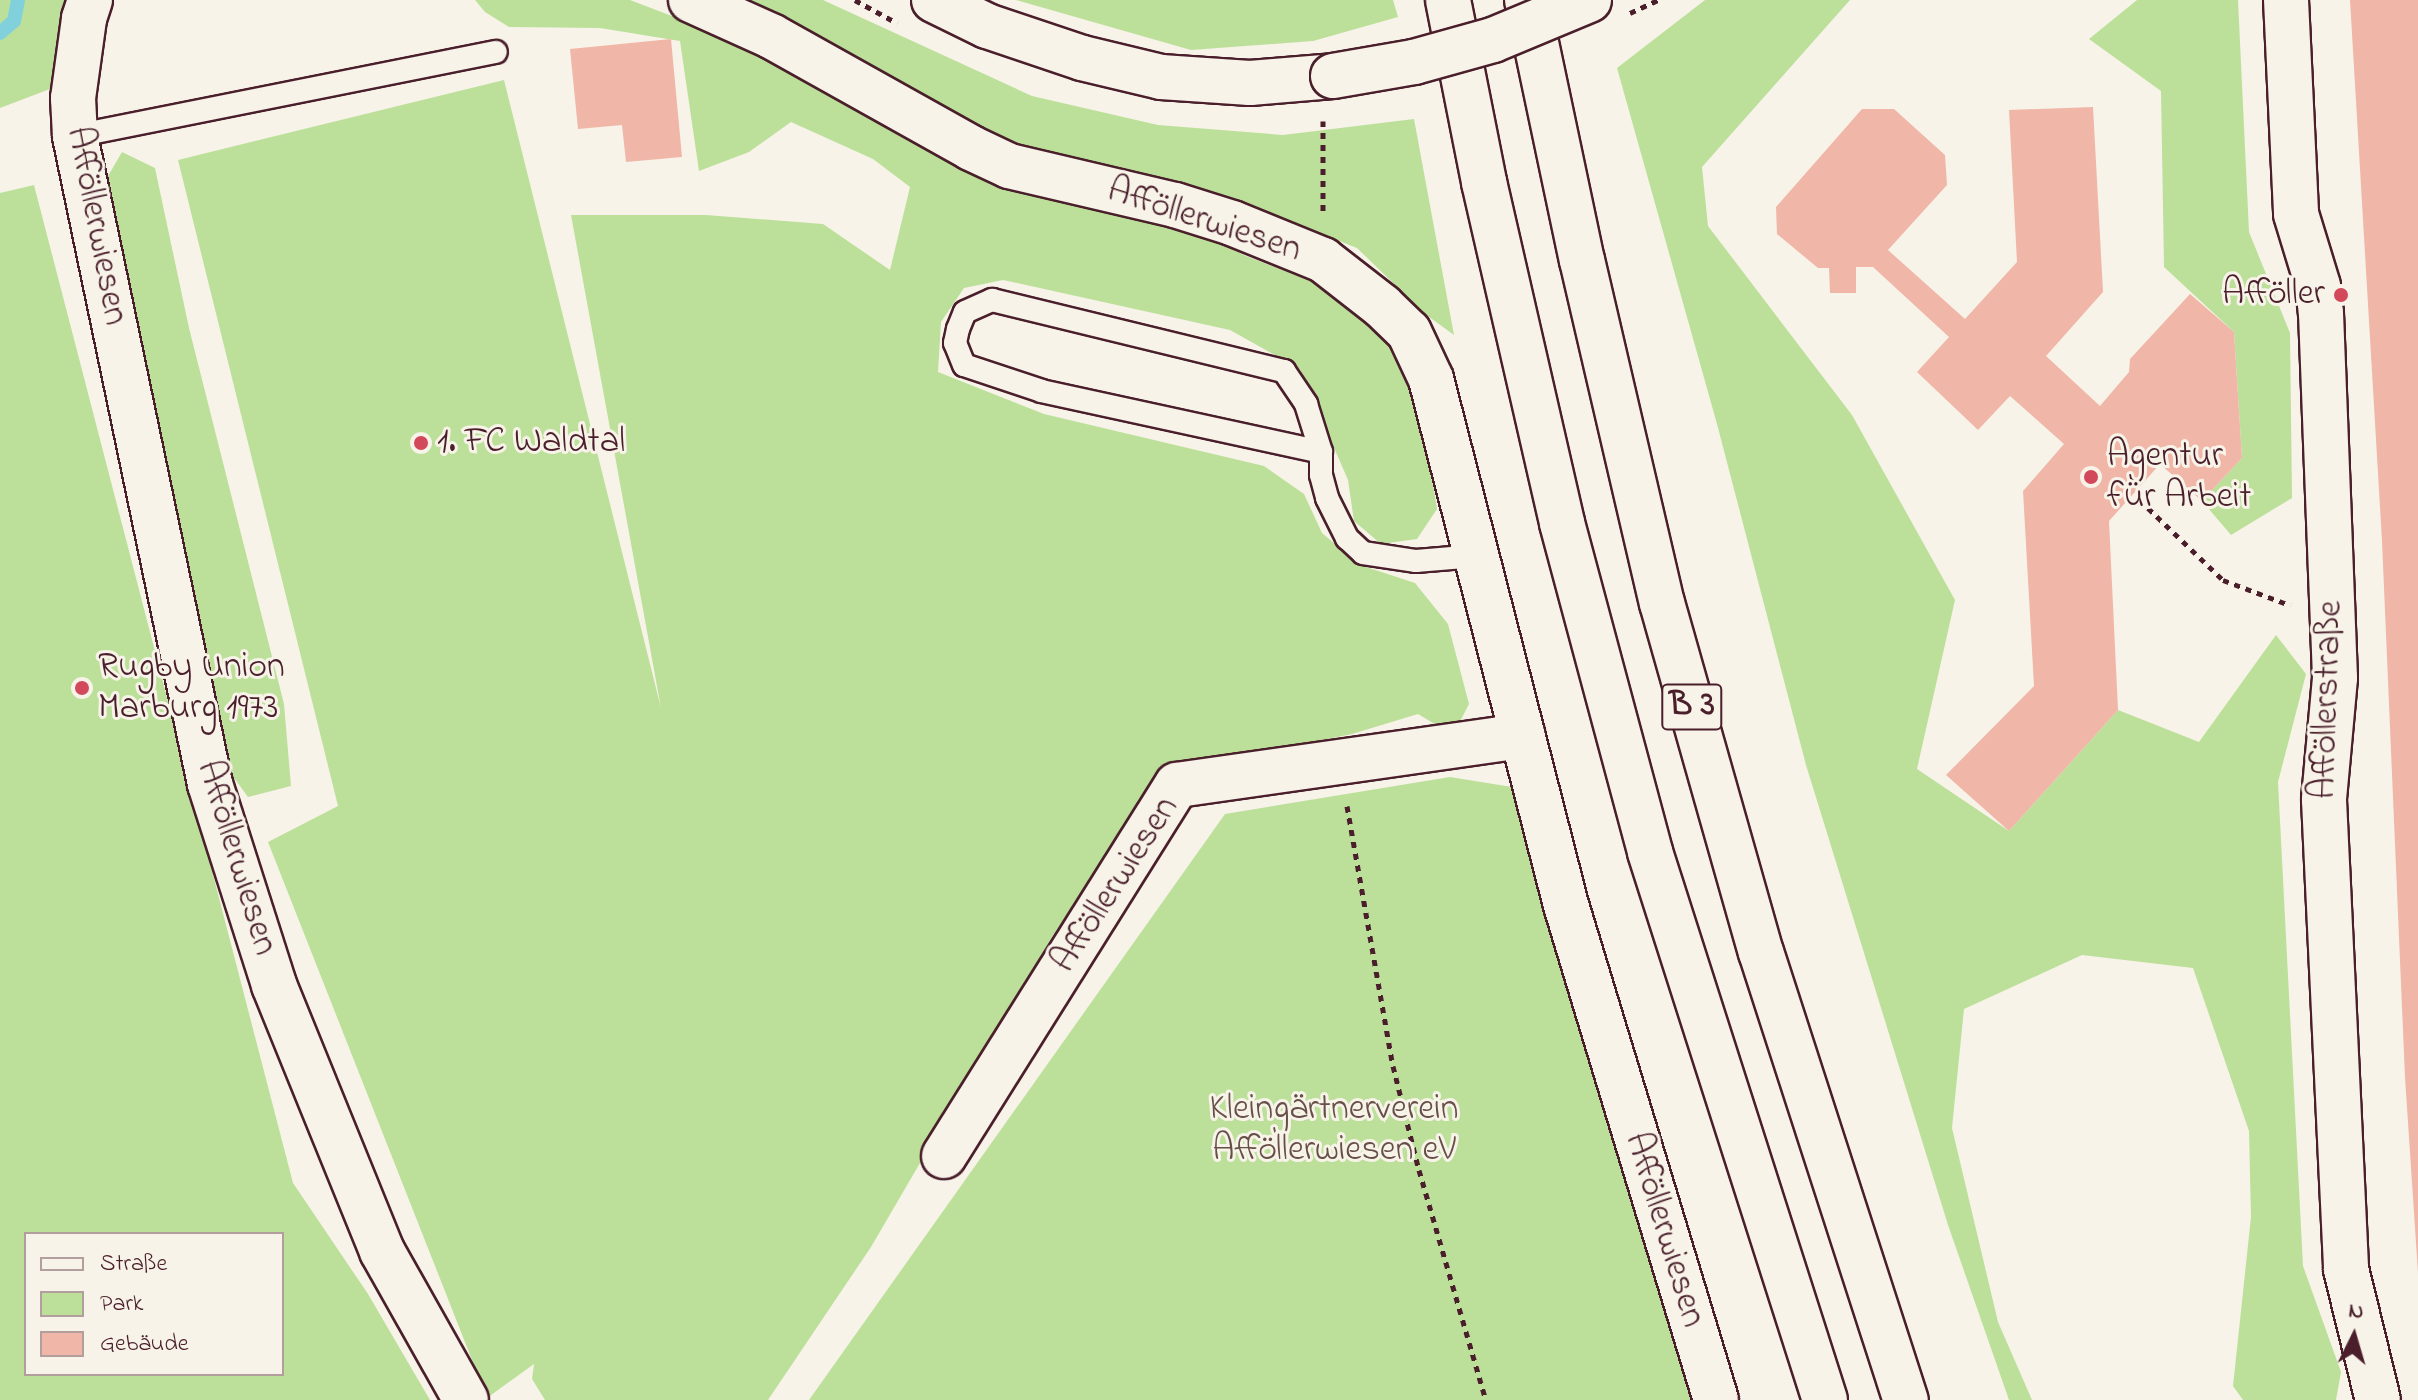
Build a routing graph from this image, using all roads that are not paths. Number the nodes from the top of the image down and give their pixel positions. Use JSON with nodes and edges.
{"nodes":[{"id":1,"x":90,"y":0,"type":"edge"},
{"id":2,"x":691,"y":0,"type":"edge"},
{"id":3,"x":934,"y":0,"type":"edge"},
{"id":4,"x":1448,"y":0,"type":"edge"},
{"id":5,"x":1527,"y":0,"type":"edge"},
{"id":6,"x":1589,"y":0,"type":"edge"},
{"id":7,"x":2286,"y":0,"type":"edge"},
{"id":8,"x":496,"y":52,"type":"dead end"},
{"id":9,"x":75,"y":136,"type":"junction"},
{"id":10,"x":1321,"y":452,"type":"junction"},
{"id":11,"x":1476,"y":556,"type":"junction"},
{"id":12,"x":1523,"y":736,"type":"junction"},
{"id":13,"x":944,"y":1156,"type":"dead end"},
{"id":14,"x":466,"y":1400,"type":"edge"},
{"id":15,"x":1716,"y":1400,"type":"edge"},
{"id":16,"x":1825,"y":1400,"type":"edge"},
{"id":17,"x":1906,"y":1400,"type":"edge"},
{"id":18,"x":2378,"y":1400,"type":"edge"}],
"edges":[{"from":1,"to":9,"type":"main road","name":"Afföllerwiesen"},
{"from":2,"to":11,"type":"main road","name":"Afföllerwiesen"},
{"from":3,"to":6,"type":"main road","bridge":true},
{"from":4,"to":16,"type":"main road","number":"B 3"},
{"from":5,"to":17,"type":"main road","number":"B 3"},
{"from":7,"to":18,"type":"main road","name":"Afföllerstraße"},
{"from":8,"to":9,"type":"lane"},
{"from":9,"to":14,"type":"main road","name":"Afföllerwiesen"},
{"from":10,"to":10,"type":"lane"},
{"from":10,"to":11,"type":"lane"},
{"from":11,"to":12,"type":"main road","name":"Afföllerwiesen"},
{"from":12,"to":13,"type":"main road","name":"Afföllerwiesen"},
{"from":12,"to":15,"type":"main road","name":"Afföllerwiesen"}]}
